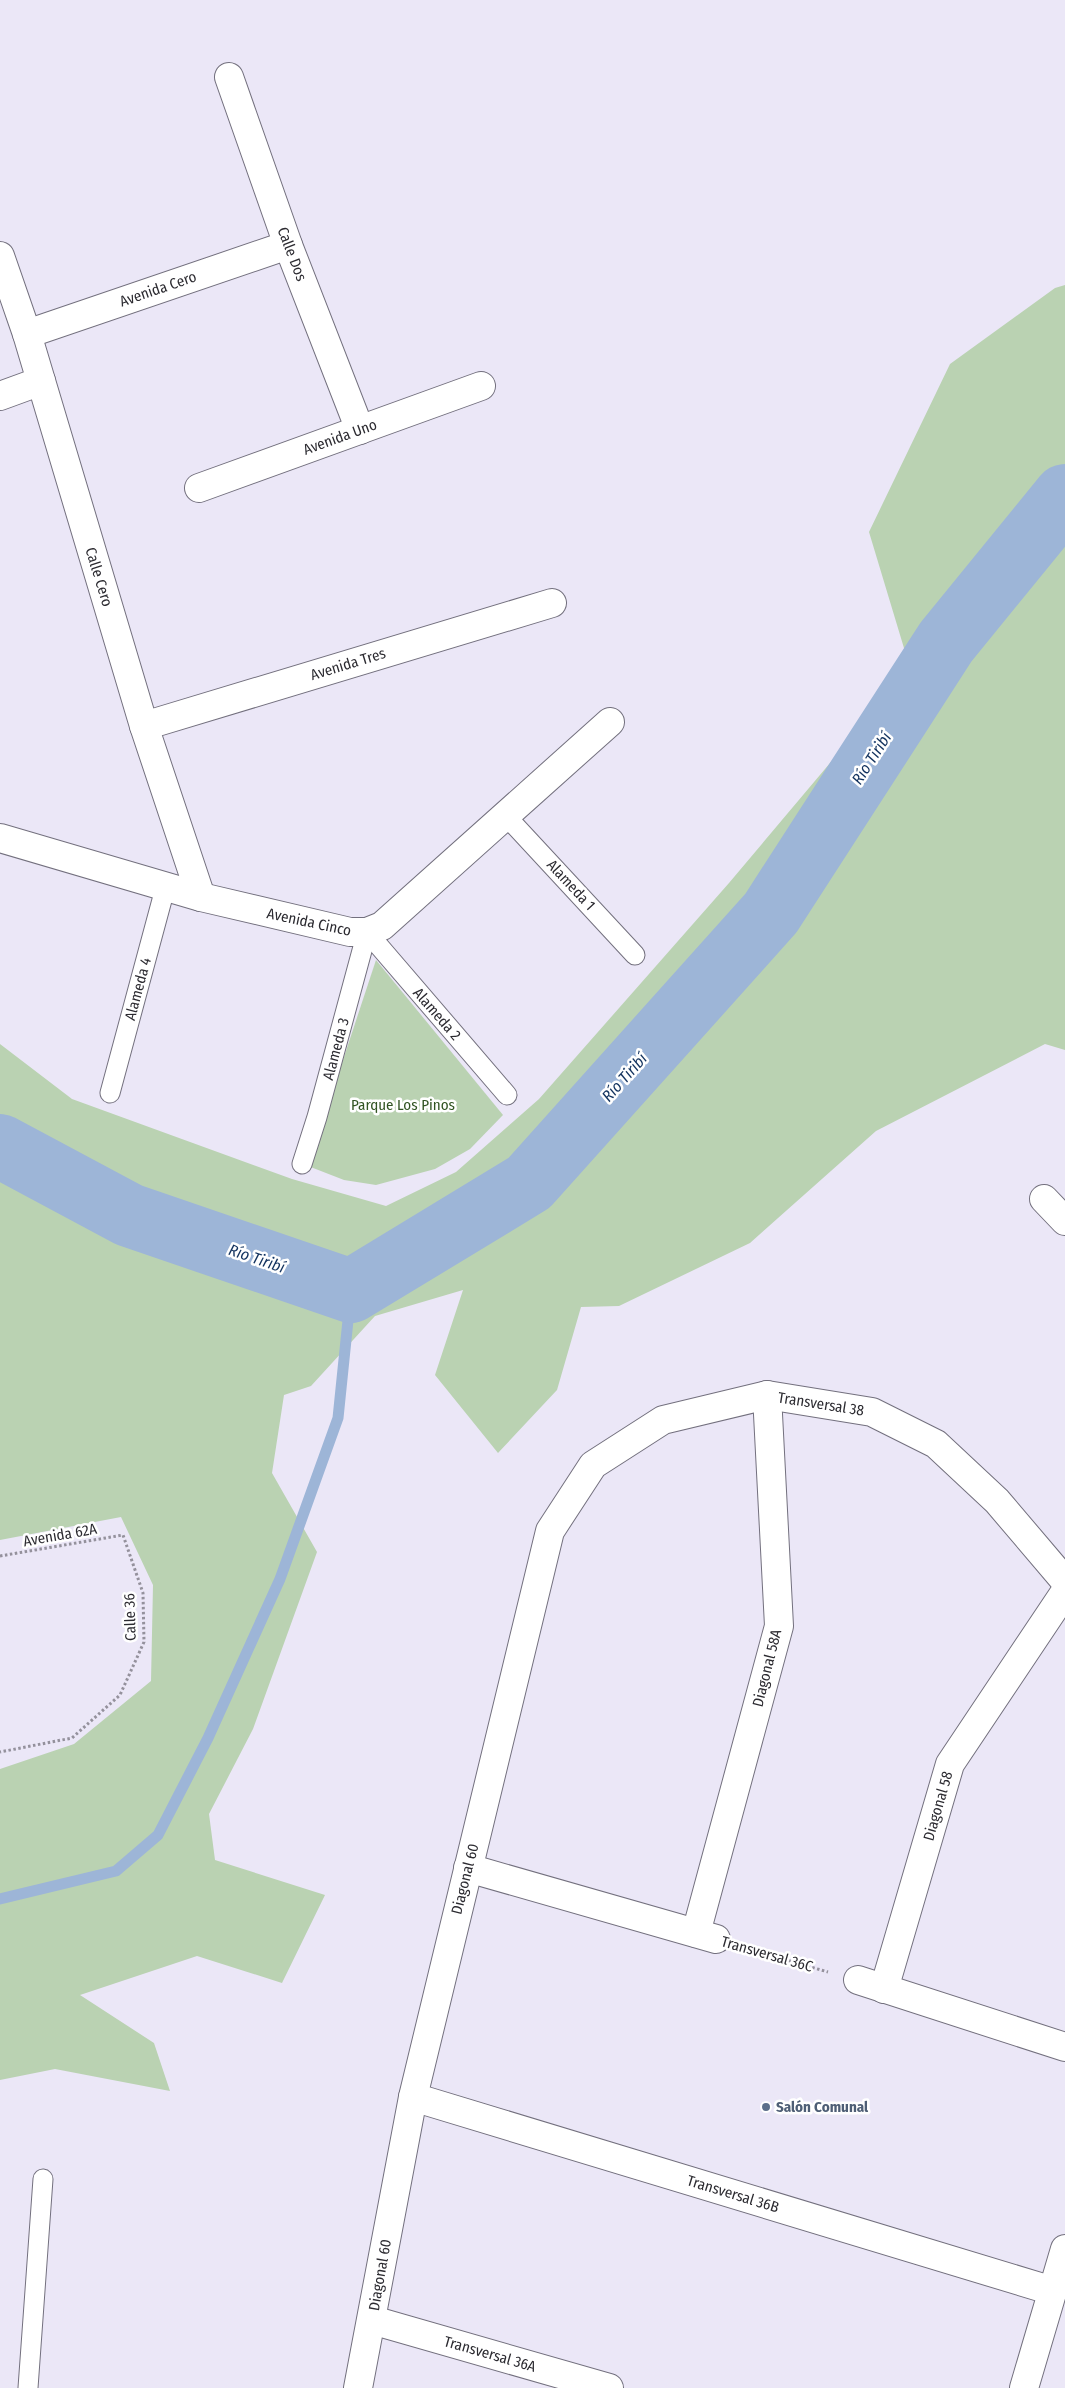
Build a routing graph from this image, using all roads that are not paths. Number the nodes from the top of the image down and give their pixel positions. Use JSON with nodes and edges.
{"nodes":[{"id":1,"x":229,"y":77,"type":"dead end"},
{"id":2,"x":288,"y":245,"type":"junction"},
{"id":3,"x":0,"y":256,"type":"edge"},
{"id":4,"x":27,"y":334,"type":"junction"},
{"id":5,"x":41,"y":381,"type":"junction"},
{"id":6,"x":480,"y":386,"type":"dead end"},
{"id":7,"x":0,"y":396,"type":"edge"},
{"id":8,"x":360,"y":430,"type":"junction"},
{"id":9,"x":199,"y":488,"type":"dead end"},
{"id":10,"x":552,"y":603,"type":"dead end"},
{"id":11,"x":610,"y":722,"type":"dead end"},
{"id":12,"x":144,"y":726,"type":"junction"},
{"id":13,"x":506,"y":816,"type":"junction"},
{"id":14,"x":0,"y":838,"type":"edge"},
{"id":15,"x":166,"y":885,"type":"junction"},
{"id":16,"x":201,"y":896,"type":"junction"},
{"id":17,"x":367,"y":932,"type":"junction"},
{"id":18,"x":635,"y":955,"type":"dead end"},
{"id":19,"x":110,"y":1093,"type":"dead end"},
{"id":20,"x":507,"y":1095,"type":"dead end"},
{"id":21,"x":302,"y":1164,"type":"dead end"},
{"id":22,"x":1044,"y":1199,"type":"dead end"},
{"id":23,"x":1065,"y":1221,"type":"edge"},
{"id":24,"x":767,"y":1395,"type":"junction"},
{"id":25,"x":663,"y":1420,"type":"joint"},
{"id":26,"x":1065,"y":1582,"type":"edge"},
{"id":27,"x":1065,"y":1592,"type":"edge"},
{"id":28,"x":468,"y":1868,"type":"junction"},
{"id":29,"x":858,"y":1980,"type":"road end"},
{"id":30,"x":884,"y":1989,"type":"junction"},
{"id":31,"x":1065,"y":2047,"type":"edge"},
{"id":32,"x":413,"y":2096,"type":"junction"},
{"id":33,"x":43,"y":2179,"type":"dead end"},
{"id":34,"x":1065,"y":2249,"type":"edge"},
{"id":35,"x":1053,"y":2291,"type":"junction"},
{"id":36,"x":372,"y":2320,"type":"junction"},
{"id":37,"x":28,"y":2388,"type":"edge"},
{"id":38,"x":358,"y":2388,"type":"edge"},
{"id":39,"x":609,"y":2388,"type":"edge"},
{"id":40,"x":1024,"y":2388,"type":"edge"}],
"edges":[{"from":1,"to":2,"type":"street","name":"Calle Dos"},
{"from":2,"to":4,"type":"street","name":"Avenida Cero"},
{"from":2,"to":8,"type":"street","name":"Calle Dos"},
{"from":3,"to":4,"type":"street","name":"Calle Cero"},
{"from":4,"to":5,"type":"street","name":"Calle Cero"},
{"from":5,"to":7,"type":"street"},
{"from":5,"to":12,"type":"street","name":"Calle Cero"},
{"from":6,"to":8,"type":"street","name":"Avenida Uno"},
{"from":8,"to":9,"type":"street","name":"Avenida Uno"},
{"from":10,"to":12,"type":"street","name":"Avenida Tres"},
{"from":11,"to":13,"type":"street","name":"Avenida Cinco"},
{"from":12,"to":16,"type":"street","name":"Calle Cero"},
{"from":13,"to":17,"type":"street","name":"Avenida Cinco"},
{"from":13,"to":18,"type":"lane","name":"Alameda 1"},
{"from":14,"to":15,"type":"street","name":"Avenida Cinco"},
{"from":15,"to":16,"type":"street","name":"Avenida Cinco"},
{"from":15,"to":19,"type":"lane","name":"Alameda 4"},
{"from":16,"to":17,"type":"street","name":"Avenida Cinco"},
{"from":17,"to":20,"type":"lane","name":"Alameda 2"},
{"from":17,"to":21,"type":"lane","name":"Alameda 3"},
{"from":22,"to":23,"type":"street"},
{"from":24,"to":25,"type":"street","name":"Transversal 38"},
{"from":24,"to":26,"type":"street","name":"Transversal 38"},
{"from":24,"to":28,"type":"street","name":"Diagonal 58A"},
{"from":25,"to":28,"type":"street","name":"Diagonal 60"},
{"from":27,"to":30,"type":"street","name":"Diagonal 58"},
{"from":28,"to":32,"type":"street","name":"Diagonal 60"},
{"from":29,"to":30,"type":"street"},
{"from":30,"to":31,"type":"street"},
{"from":32,"to":35,"type":"street","name":"Transversal 36B"},
{"from":32,"to":36,"type":"street","name":"Diagonal 60"},
{"from":33,"to":37,"type":"lane"},
{"from":34,"to":35,"type":"street"},
{"from":35,"to":40,"type":"street"},
{"from":36,"to":38,"type":"street","name":"Diagonal 60"},
{"from":36,"to":39,"type":"street","name":"Transversal 36A"}]}
